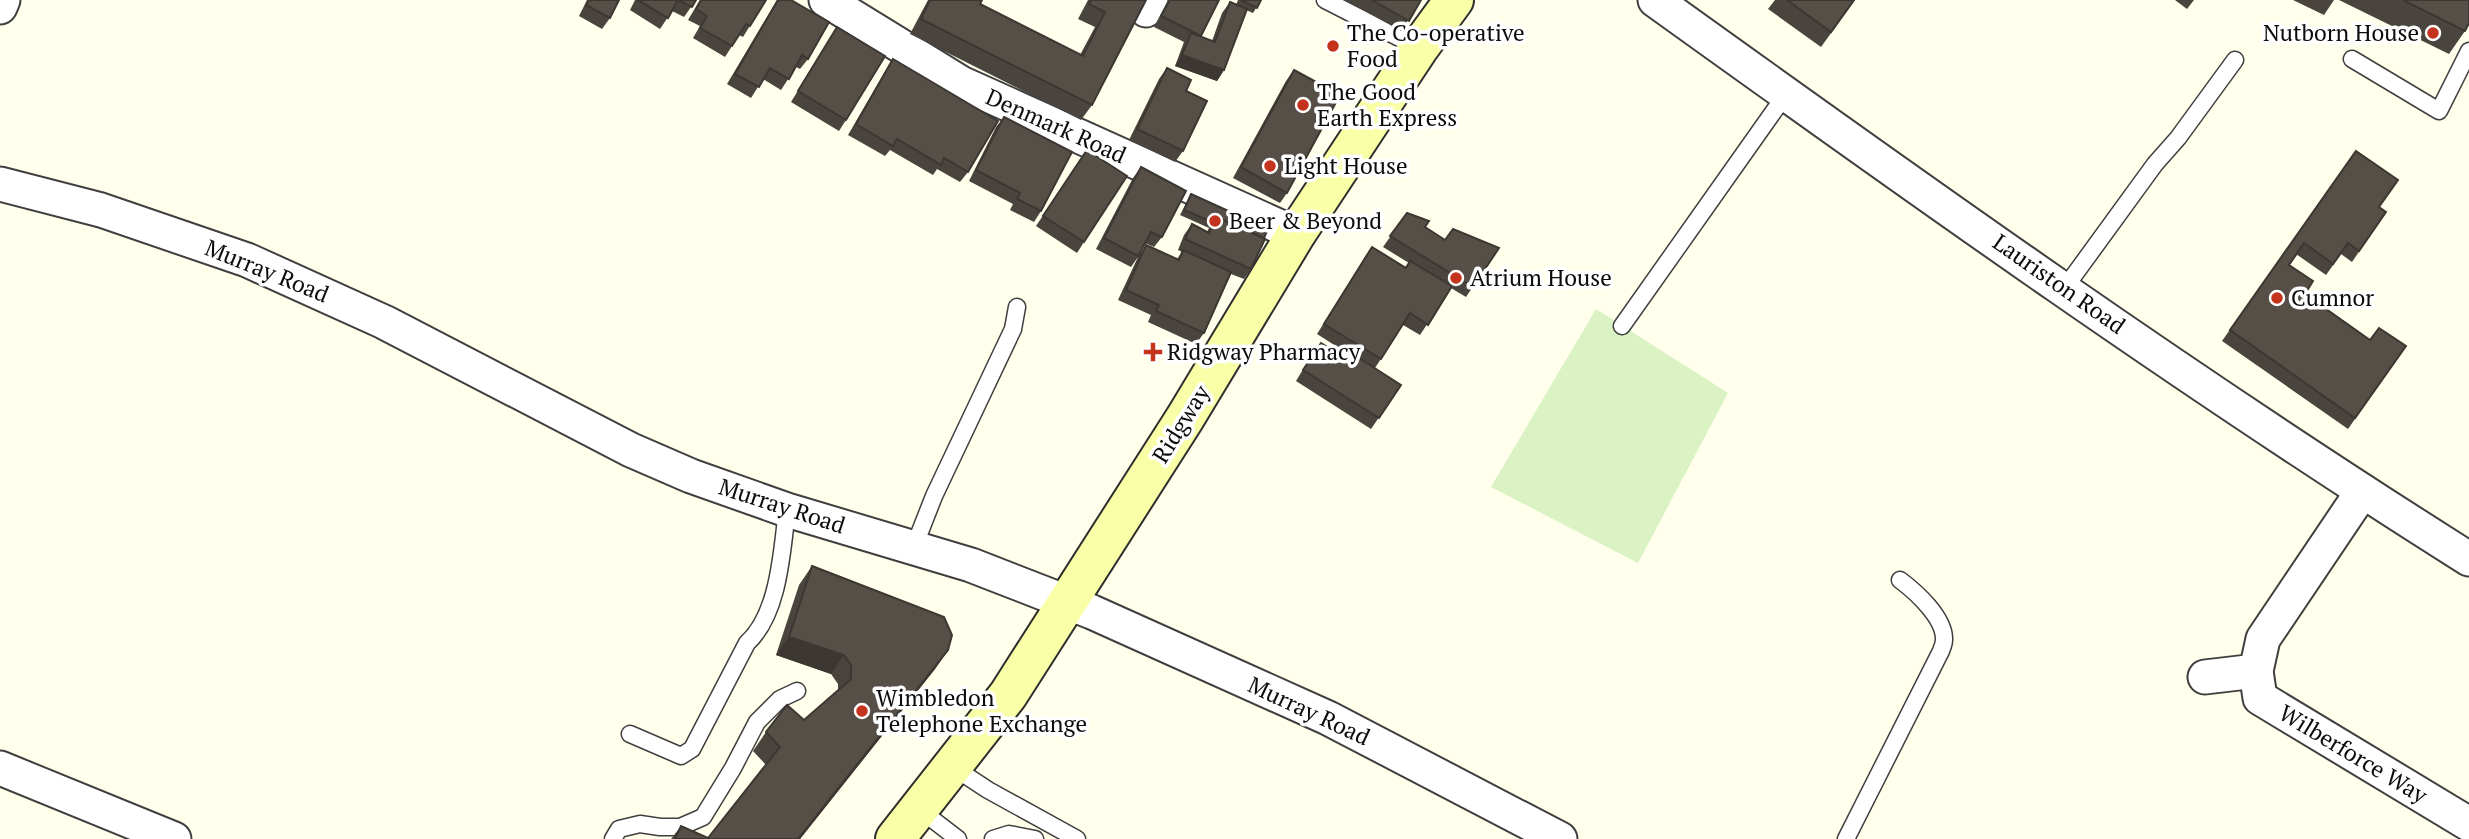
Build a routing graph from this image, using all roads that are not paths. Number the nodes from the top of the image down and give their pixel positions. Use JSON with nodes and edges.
{"nodes":[{"id":1,"x":3,"y":0,"type":"edge"},
{"id":2,"x":826,"y":0,"type":"edge"},
{"id":3,"x":1325,"y":0,"type":"edge"},
{"id":4,"x":1454,"y":0,"type":"edge"},
{"id":5,"x":1655,"y":0,"type":"edge"},
{"id":6,"x":0,"y":7,"type":"edge"},
{"id":7,"x":1419,"y":48,"type":"junction"},
{"id":8,"x":2469,"y":51,"type":"edge"},
{"id":9,"x":2352,"y":59,"type":"dead end"},
{"id":10,"x":2235,"y":60,"type":"dead end"},
{"id":11,"x":1786,"y":94,"type":"junction"},
{"id":12,"x":0,"y":184,"type":"edge"},
{"id":13,"x":1296,"y":234,"type":"junction"},
{"id":14,"x":2064,"y":289,"type":"junction"},
{"id":15,"x":1017,"y":307,"type":"dead end"},
{"id":16,"x":1622,"y":326,"type":"dead end"},
{"id":17,"x":2362,"y":492,"type":"junction"},
{"id":18,"x":787,"y":510,"type":"junction"},
{"id":19,"x":914,"y":547,"type":"junction"},
{"id":20,"x":2469,"y":559,"type":"edge"},
{"id":21,"x":1900,"y":580,"type":"dead end"},
{"id":22,"x":1067,"y":602,"type":"junction"},
{"id":23,"x":2256,"y":671,"type":"junction"},
{"id":24,"x":2205,"y":677,"type":"dead end"},
{"id":25,"x":797,"y":691,"type":"dead end"},
{"id":26,"x":630,"y":734,"type":"dead end"},
{"id":27,"x":953,"y":767,"type":"junction"},
{"id":28,"x":0,"y":768,"type":"edge"},
{"id":29,"x":919,"y":809,"type":"junction"},
{"id":30,"x":2469,"y":824,"type":"edge"},
{"id":31,"x":174,"y":839,"type":"edge"},
{"id":32,"x":613,"y":839,"type":"edge"},
{"id":33,"x":895,"y":839,"type":"edge"},
{"id":34,"x":958,"y":839,"type":"edge"},
{"id":35,"x":993,"y":839,"type":"edge"},
{"id":36,"x":1035,"y":839,"type":"edge"},
{"id":37,"x":1077,"y":839,"type":"edge"},
{"id":38,"x":1560,"y":839,"type":"edge"},
{"id":39,"x":1846,"y":839,"type":"edge"}],
"edges":[{"from":1,"to":6,"type":"street"},
{"from":2,"to":13,"type":"street","name":"Denmark Road"},
{"from":3,"to":7,"type":"lane"},
{"from":4,"to":7,"type":"street","name":"Ridgway"},
{"from":5,"to":11,"type":"street","name":"Lauriston Road"},
{"from":7,"to":13,"type":"street","name":"Ridgway"},
{"from":8,"to":9,"type":"lane"},
{"from":10,"to":14,"type":"lane"},
{"from":11,"to":14,"type":"street","name":"Lauriston Road"},
{"from":11,"to":16,"type":"lane"},
{"from":12,"to":18,"type":"street","name":"Murray Road"},
{"from":13,"to":22,"type":"street","name":"Ridgway"},
{"from":14,"to":17,"type":"street","name":"Lauriston Road"},
{"from":15,"to":19,"type":"lane"},
{"from":17,"to":20,"type":"street","name":"Lauriston Road"},
{"from":17,"to":23,"type":"street"},
{"from":18,"to":19,"type":"street","name":"Murray Road"},
{"from":18,"to":26,"type":"lane"},
{"from":19,"to":22,"type":"street","name":"Murray Road"},
{"from":21,"to":39,"type":"lane"},
{"from":22,"to":27,"type":"street","name":"Ridgway"},
{"from":22,"to":38,"type":"street","name":"Murray Road"},
{"from":23,"to":24,"type":"street"},
{"from":23,"to":30,"type":"street","name":"Wilberforce Way"},
{"from":25,"to":32,"type":"lane"},
{"from":27,"to":29,"type":"street","name":"Ridgway"},
{"from":27,"to":37,"type":"lane"},
{"from":28,"to":31,"type":"street"},
{"from":29,"to":33,"type":"street","name":"Ridgway"},
{"from":29,"to":34,"type":"lane"},
{"from":35,"to":36,"type":"lane"}]}
